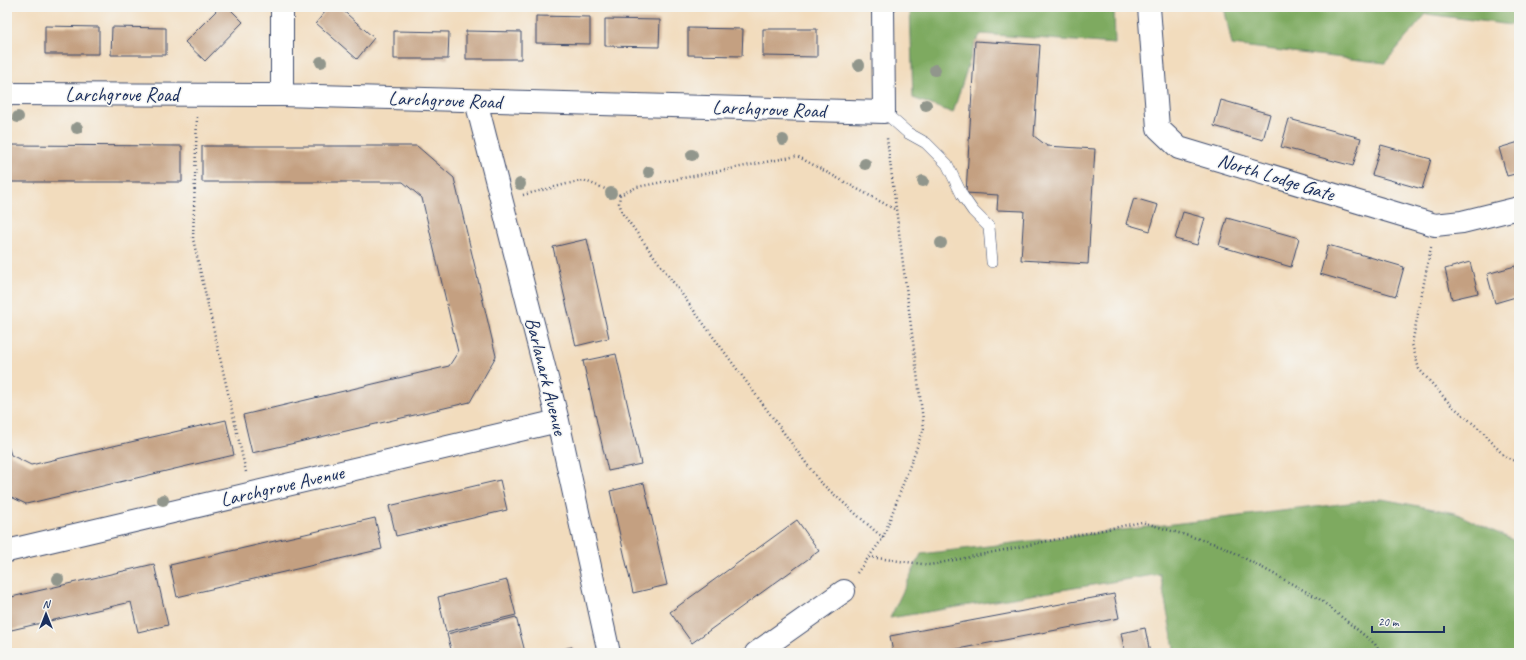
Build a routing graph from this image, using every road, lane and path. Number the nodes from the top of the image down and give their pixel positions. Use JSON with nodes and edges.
{"nodes":[{"id":1,"x":282,"y":7,"type":"edge"},
{"id":2,"x":883,"y":7,"type":"edge"},
{"id":3,"x":1149,"y":7,"type":"edge"},
{"id":4,"x":7,"y":94,"type":"edge"},
{"id":5,"x":198,"y":94,"type":"junction"},
{"id":6,"x":282,"y":95,"type":"junction"},
{"id":7,"x":476,"y":101,"type":"junction"},
{"id":8,"x":884,"y":112,"type":"junction"},
{"id":9,"x":620,"y":194,"type":"junction"},
{"id":10,"x":502,"y":201,"type":"junction"},
{"id":11,"x":1519,"y":208,"type":"edge"},
{"id":12,"x":896,"y":210,"type":"junction"},
{"id":13,"x":1435,"y":225,"type":"junction"},
{"id":14,"x":992,"y":262,"type":"dead end"},
{"id":15,"x":558,"y":421,"type":"junction"},
{"id":16,"x":1519,"y":463,"type":"edge"},
{"id":17,"x":251,"y":494,"type":"junction"},
{"id":18,"x":883,"y":538,"type":"junction"},
{"id":19,"x":7,"y":551,"type":"edge"},
{"id":20,"x":869,"y":557,"type":"junction"},
{"id":21,"x":844,"y":591,"type":"joint"},
{"id":22,"x":609,"y":653,"type":"edge"},
{"id":23,"x":756,"y":653,"type":"edge"},
{"id":24,"x":1380,"y":653,"type":"edge"}],
"edges":[{"from":1,"to":6,"type":"street"},
{"from":2,"to":8,"type":"street"},
{"from":3,"to":13,"type":"street","name":"North Lodge Gate"},
{"from":4,"to":5,"type":"street","name":"Larchgrove Road"},
{"from":5,"to":6,"type":"street","name":"Larchgrove Road"},
{"from":5,"to":17,"type":"path"},
{"from":6,"to":7,"type":"street","name":"Larchgrove Road"},
{"from":7,"to":8,"type":"street","name":"Larchgrove Road"},
{"from":7,"to":10,"type":"street","name":"Barlanark Avenue"},
{"from":8,"to":12,"type":"path"},
{"from":8,"to":14,"type":"lane"},
{"from":9,"to":10,"type":"path"},
{"from":9,"to":12,"type":"path"},
{"from":9,"to":18,"type":"path"},
{"from":10,"to":15,"type":"street","name":"Barlanark Avenue"},
{"from":11,"to":13,"type":"street","name":"North Lodge Gate"},
{"from":12,"to":18,"type":"path"},
{"from":13,"to":16,"type":"path"},
{"from":15,"to":17,"type":"street","name":"Larchgrove Avenue"},
{"from":15,"to":22,"type":"street","name":"Barlanark Avenue"},
{"from":17,"to":19,"type":"street","name":"Larchgrove Avenue"},
{"from":18,"to":20,"type":"path"},
{"from":20,"to":21,"type":"path"},
{"from":20,"to":24,"type":"path"},
{"from":21,"to":23,"type":"street"}]}
